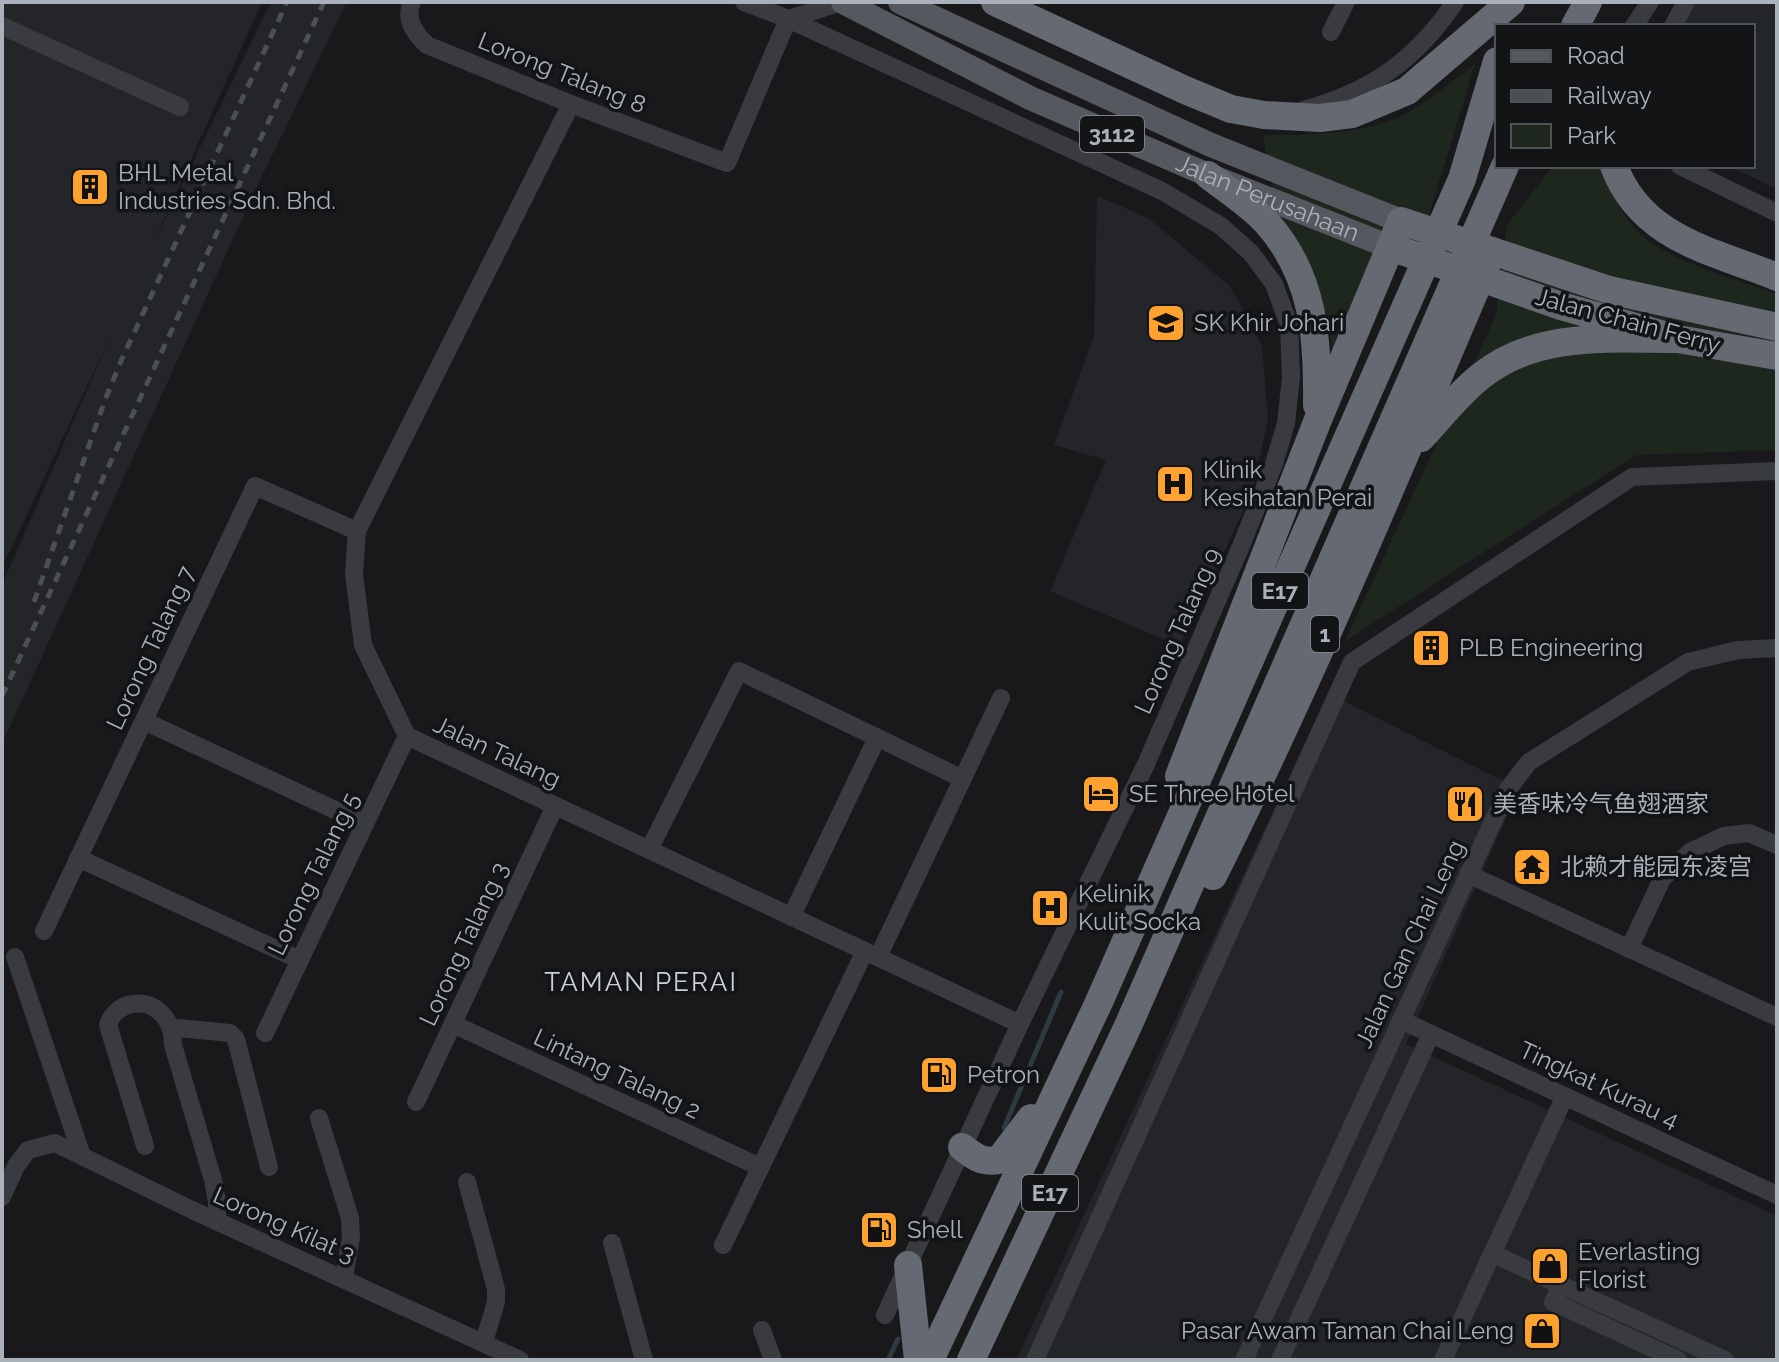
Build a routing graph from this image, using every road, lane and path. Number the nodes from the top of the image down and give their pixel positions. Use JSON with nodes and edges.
{"nodes":[{"id":1,"x":412,"y":2,"type":"edge"},
{"id":2,"x":744,"y":2,"type":"edge"},
{"id":3,"x":779,"y":2,"type":"edge"},
{"id":4,"x":843,"y":2,"type":"edge"},
{"id":5,"x":900,"y":2,"type":"edge"},
{"id":6,"x":995,"y":2,"type":"edge"},
{"id":7,"x":1346,"y":2,"type":"edge"},
{"id":8,"x":1455,"y":2,"type":"edge"},
{"id":9,"x":1513,"y":2,"type":"edge"},
{"id":10,"x":1650,"y":2,"type":"edge"},
{"id":11,"x":1686,"y":2,"type":"edge"},
{"id":12,"x":788,"y":19,"type":"junction"},
{"id":13,"x":1508,"y":24,"type":"edge"},
{"id":14,"x":1635,"y":24,"type":"edge"},
{"id":15,"x":1674,"y":24,"type":"edge"},
{"id":16,"x":2,"y":26,"type":"edge"},
{"id":17,"x":1331,"y":32,"type":"dead end"},
{"id":18,"x":1495,"y":68,"type":"edge"},
{"id":19,"x":571,"y":104,"type":"junction"},
{"id":20,"x":180,"y":107,"type":"dead end"},
{"id":21,"x":1285,"y":115,"type":"junction"},
{"id":22,"x":1504,"y":168,"type":"edge"},
{"id":23,"x":1615,"y":168,"type":"edge"},
{"id":24,"x":1684,"y":168,"type":"edge"},
{"id":25,"x":1208,"y":175,"type":"junction"},
{"id":26,"x":1777,"y":213,"type":"edge"},
{"id":27,"x":1401,"y":221,"type":"junction"},
{"id":28,"x":1390,"y":247,"type":"junction"},
{"id":29,"x":1492,"y":251,"type":"junction"},
{"id":30,"x":1777,"y":277,"type":"edge"},
{"id":31,"x":1481,"y":278,"type":"junction"},
{"id":32,"x":1777,"y":327,"type":"edge"},
{"id":33,"x":1678,"y":339,"type":"junction"},
{"id":34,"x":1777,"y":356,"type":"edge"},
{"id":35,"x":1317,"y":422,"type":"junction"},
{"id":36,"x":1408,"y":452,"type":"junction"},
{"id":37,"x":1777,"y":471,"type":"edge"},
{"id":38,"x":357,"y":531,"type":"junction"},
{"id":39,"x":1777,"y":648,"type":"edge"},
{"id":40,"x":1001,"y":698,"type":"dead end"},
{"id":41,"x":144,"y":721,"type":"junction"},
{"id":42,"x":407,"y":736,"type":"junction"},
{"id":43,"x":877,"y":738,"type":"junction"},
{"id":44,"x":961,"y":778,"type":"junction"},
{"id":45,"x":555,"y":806,"type":"junction"},
{"id":46,"x":365,"y":824,"type":"junction"},
{"id":47,"x":1777,"y":845,"type":"edge"},
{"id":48,"x":649,"y":850,"type":"junction"},
{"id":49,"x":78,"y":858,"type":"junction"},
{"id":50,"x":1468,"y":874,"type":"junction"},
{"id":51,"x":791,"y":917,"type":"junction"},
{"id":52,"x":44,"y":931,"type":"dead end"},
{"id":53,"x":1629,"y":949,"type":"junction"},
{"id":54,"x":871,"y":954,"type":"junction"},
{"id":55,"x":15,"y":957,"type":"dead end"},
{"id":56,"x":300,"y":960,"type":"junction"},
{"id":57,"x":1099,"y":1002,"type":"junction"},
{"id":58,"x":1777,"y":1017,"type":"edge"},
{"id":59,"x":1401,"y":1020,"type":"junction"},
{"id":60,"x":453,"y":1024,"type":"junction"},
{"id":61,"x":1020,"y":1024,"type":"junction"},
{"id":62,"x":1128,"y":1026,"type":"junction"},
{"id":63,"x":173,"y":1033,"type":"junction"},
{"id":64,"x":265,"y":1033,"type":"dead end"},
{"id":65,"x":1431,"y":1034,"type":"junction"},
{"id":66,"x":1063,"y":1077,"type":"junction"},
{"id":67,"x":1565,"y":1096,"type":"junction"},
{"id":68,"x":416,"y":1102,"type":"dead end"},
{"id":69,"x":319,"y":1118,"type":"dead end"},
{"id":70,"x":145,"y":1146,"type":"dead end"},
{"id":71,"x":962,"y":1147,"type":"junction"},
{"id":72,"x":82,"y":1156,"type":"junction"},
{"id":73,"x":269,"y":1167,"type":"dead end"},
{"id":74,"x":760,"y":1167,"type":"junction"},
{"id":75,"x":467,"y":1182,"type":"dead end"},
{"id":76,"x":1777,"y":1195,"type":"edge"},
{"id":77,"x":2,"y":1197,"type":"edge"},
{"id":78,"x":217,"y":1219,"type":"junction"},
{"id":79,"x":612,"y":1243,"type":"dead end"},
{"id":80,"x":723,"y":1245,"type":"dead end"},
{"id":81,"x":1493,"y":1254,"type":"junction"},
{"id":82,"x":908,"y":1265,"type":"junction"},
{"id":83,"x":344,"y":1277,"type":"junction"},
{"id":84,"x":1562,"y":1285,"type":"junction"},
{"id":85,"x":885,"y":1315,"type":"dead end"},
{"id":86,"x":762,"y":1330,"type":"dead end"},
{"id":87,"x":484,"y":1342,"type":"junction"},
{"id":88,"x":510,"y":1357,"type":"edge"},
{"id":89,"x":644,"y":1360,"type":"edge"},
{"id":90,"x":773,"y":1360,"type":"edge"},
{"id":91,"x":918,"y":1360,"type":"edge"},
{"id":92,"x":930,"y":1360,"type":"edge"},
{"id":93,"x":971,"y":1360,"type":"edge"},
{"id":94,"x":1035,"y":1360,"type":"edge"},
{"id":95,"x":1244,"y":1360,"type":"edge"},
{"id":96,"x":1280,"y":1360,"type":"edge"},
{"id":97,"x":1443,"y":1360,"type":"edge"},
{"id":98,"x":1678,"y":1360,"type":"edge"},
{"id":99,"x":1725,"y":1360,"type":"edge"}],
"edges":[{"from":1,"to":19,"type":"street","name":"Lorong Talang 8"},
{"from":2,"to":12,"type":"street"},
{"from":3,"to":12,"type":"street"},
{"from":4,"to":12,"type":"street"},
{"from":4,"to":25,"type":"main road","name":"Jalan Perusahaan","number":"3112"},
{"from":5,"to":27,"type":"main road","name":"Jalan Perusahaan","number":"3112"},
{"from":6,"to":21,"type":"highway"},
{"from":7,"to":17,"type":"street"},
{"from":8,"to":21,"type":"street"},
{"from":9,"to":13,"type":"highway"},
{"from":9,"to":21,"type":"highway"},
{"from":10,"to":14,"type":"street"},
{"from":11,"to":15,"type":"street"},
{"from":12,"to":19,"type":"street","name":"Lorong Talang 8"},
{"from":12,"to":61,"type":"street","name":"Lorong Talang 9"},
{"from":16,"to":20,"type":"street"},
{"from":18,"to":57,"type":"highway","number":"E17"},
{"from":19,"to":38,"type":"street","name":"Jalan Talang"},
{"from":22,"to":62,"type":"highway","number":"E17"},
{"from":23,"to":30,"type":"highway"},
{"from":24,"to":26,"type":"street"},
{"from":25,"to":28,"type":"main road","name":"Jalan Perusahaan","number":"3112"},
{"from":25,"to":35,"type":"highway"},
{"from":27,"to":28,"type":"highway"},
{"from":27,"to":29,"type":"highway","name":"Jalan Chain Ferry","bridge":true},
{"from":28,"to":31,"type":"highway","name":"Jalan Chain Ferry","bridge":true},
{"from":28,"to":35,"type":"highway"},
{"from":29,"to":31,"type":"highway","number":"1"},
{"from":29,"to":32,"type":"highway","name":"Jalan Chain Ferry"},
{"from":31,"to":33,"type":"highway","name":"Jalan Chain Ferry"},
{"from":31,"to":36,"type":"highway","number":"1"},
{"from":33,"to":34,"type":"highway","name":"Jalan Chain Ferry"},
{"from":33,"to":36,"type":"highway"},
{"from":35,"to":57,"type":"highway"},
{"from":36,"to":62,"type":"highway","number":"1"},
{"from":37,"to":94,"type":"street"},
{"from":38,"to":41,"type":"street","name":"Lorong Talang 7"},
{"from":38,"to":42,"type":"street","name":"Jalan Talang"},
{"from":39,"to":50,"type":"street","name":"Jalan Gan Chai Leng"},
{"from":40,"to":44,"type":"street"},
{"from":41,"to":46,"type":"street"},
{"from":41,"to":49,"type":"street","name":"Lorong Talang 7"},
{"from":42,"to":45,"type":"street","name":"Jalan Talang"},
{"from":42,"to":46,"type":"street","name":"Lorong Talang 5"},
{"from":43,"to":44,"type":"street"},
{"from":43,"to":48,"type":"street"},
{"from":43,"to":51,"type":"street"},
{"from":44,"to":54,"type":"street"},
{"from":45,"to":48,"type":"street","name":"Jalan Talang"},
{"from":45,"to":60,"type":"street","name":"Lorong Talang 3"},
{"from":46,"to":56,"type":"street","name":"Lorong Talang 5"},
{"from":47,"to":53,"type":"street"},
{"from":48,"to":51,"type":"street","name":"Jalan Talang"},
{"from":49,"to":52,"type":"street","name":"Lorong Talang 7"},
{"from":49,"to":56,"type":"street"},
{"from":50,"to":53,"type":"street"},
{"from":50,"to":59,"type":"street","name":"Jalan Gan Chai Leng"},
{"from":51,"to":54,"type":"street","name":"Jalan Talang"},
{"from":53,"to":58,"type":"street"},
{"from":54,"to":61,"type":"street","name":"Jalan Talang"},
{"from":54,"to":74,"type":"street"},
{"from":55,"to":72,"type":"street"},
{"from":56,"to":64,"type":"street","name":"Lorong Talang 5"},
{"from":57,"to":66,"type":"highway","number":"E17"},
{"from":59,"to":65,"type":"street","name":"Tingkat Kurau 4"},
{"from":59,"to":95,"type":"street","name":"Jalan Gan Chai Leng"},
{"from":60,"to":68,"type":"street","name":"Lorong Talang 3"},
{"from":60,"to":74,"type":"street","name":"Lintang Talang 2"},
{"from":61,"to":71,"type":"street","name":"Lorong Talang 9"},
{"from":62,"to":93,"type":"highway","number":"E17"},
{"from":63,"to":70,"type":"street"},
{"from":63,"to":73,"type":"street"},
{"from":63,"to":78,"type":"street"},
{"from":65,"to":67,"type":"street","name":"Tingkat Kurau 4"},
{"from":65,"to":96,"type":"street"},
{"from":66,"to":71,"type":"highway"},
{"from":66,"to":92,"type":"highway","number":"E17"},
{"from":67,"to":76,"type":"street","name":"Tingkat Kurau 4"},
{"from":67,"to":81,"type":"street"},
{"from":69,"to":83,"type":"street"},
{"from":71,"to":82,"type":"street","name":"Lorong Talang 9"},
{"from":72,"to":77,"type":"street","name":"Lorong Kilat 3"},
{"from":72,"to":78,"type":"street","name":"Lorong Kilat 3"},
{"from":74,"to":80,"type":"street"},
{"from":75,"to":87,"type":"street"},
{"from":78,"to":83,"type":"street","name":"Lorong Kilat 3"},
{"from":79,"to":89,"type":"street"},
{"from":81,"to":84,"type":"street"},
{"from":81,"to":97,"type":"street"},
{"from":82,"to":85,"type":"street","name":"Lorong Talang 9"},
{"from":82,"to":91,"type":"highway"},
{"from":83,"to":87,"type":"street","name":"Lorong Kilat 3"},
{"from":84,"to":98,"type":"street"},
{"from":84,"to":99,"type":"street"},
{"from":86,"to":90,"type":"street"},
{"from":87,"to":88,"type":"street","name":"Lorong Kilat 3"}]}
